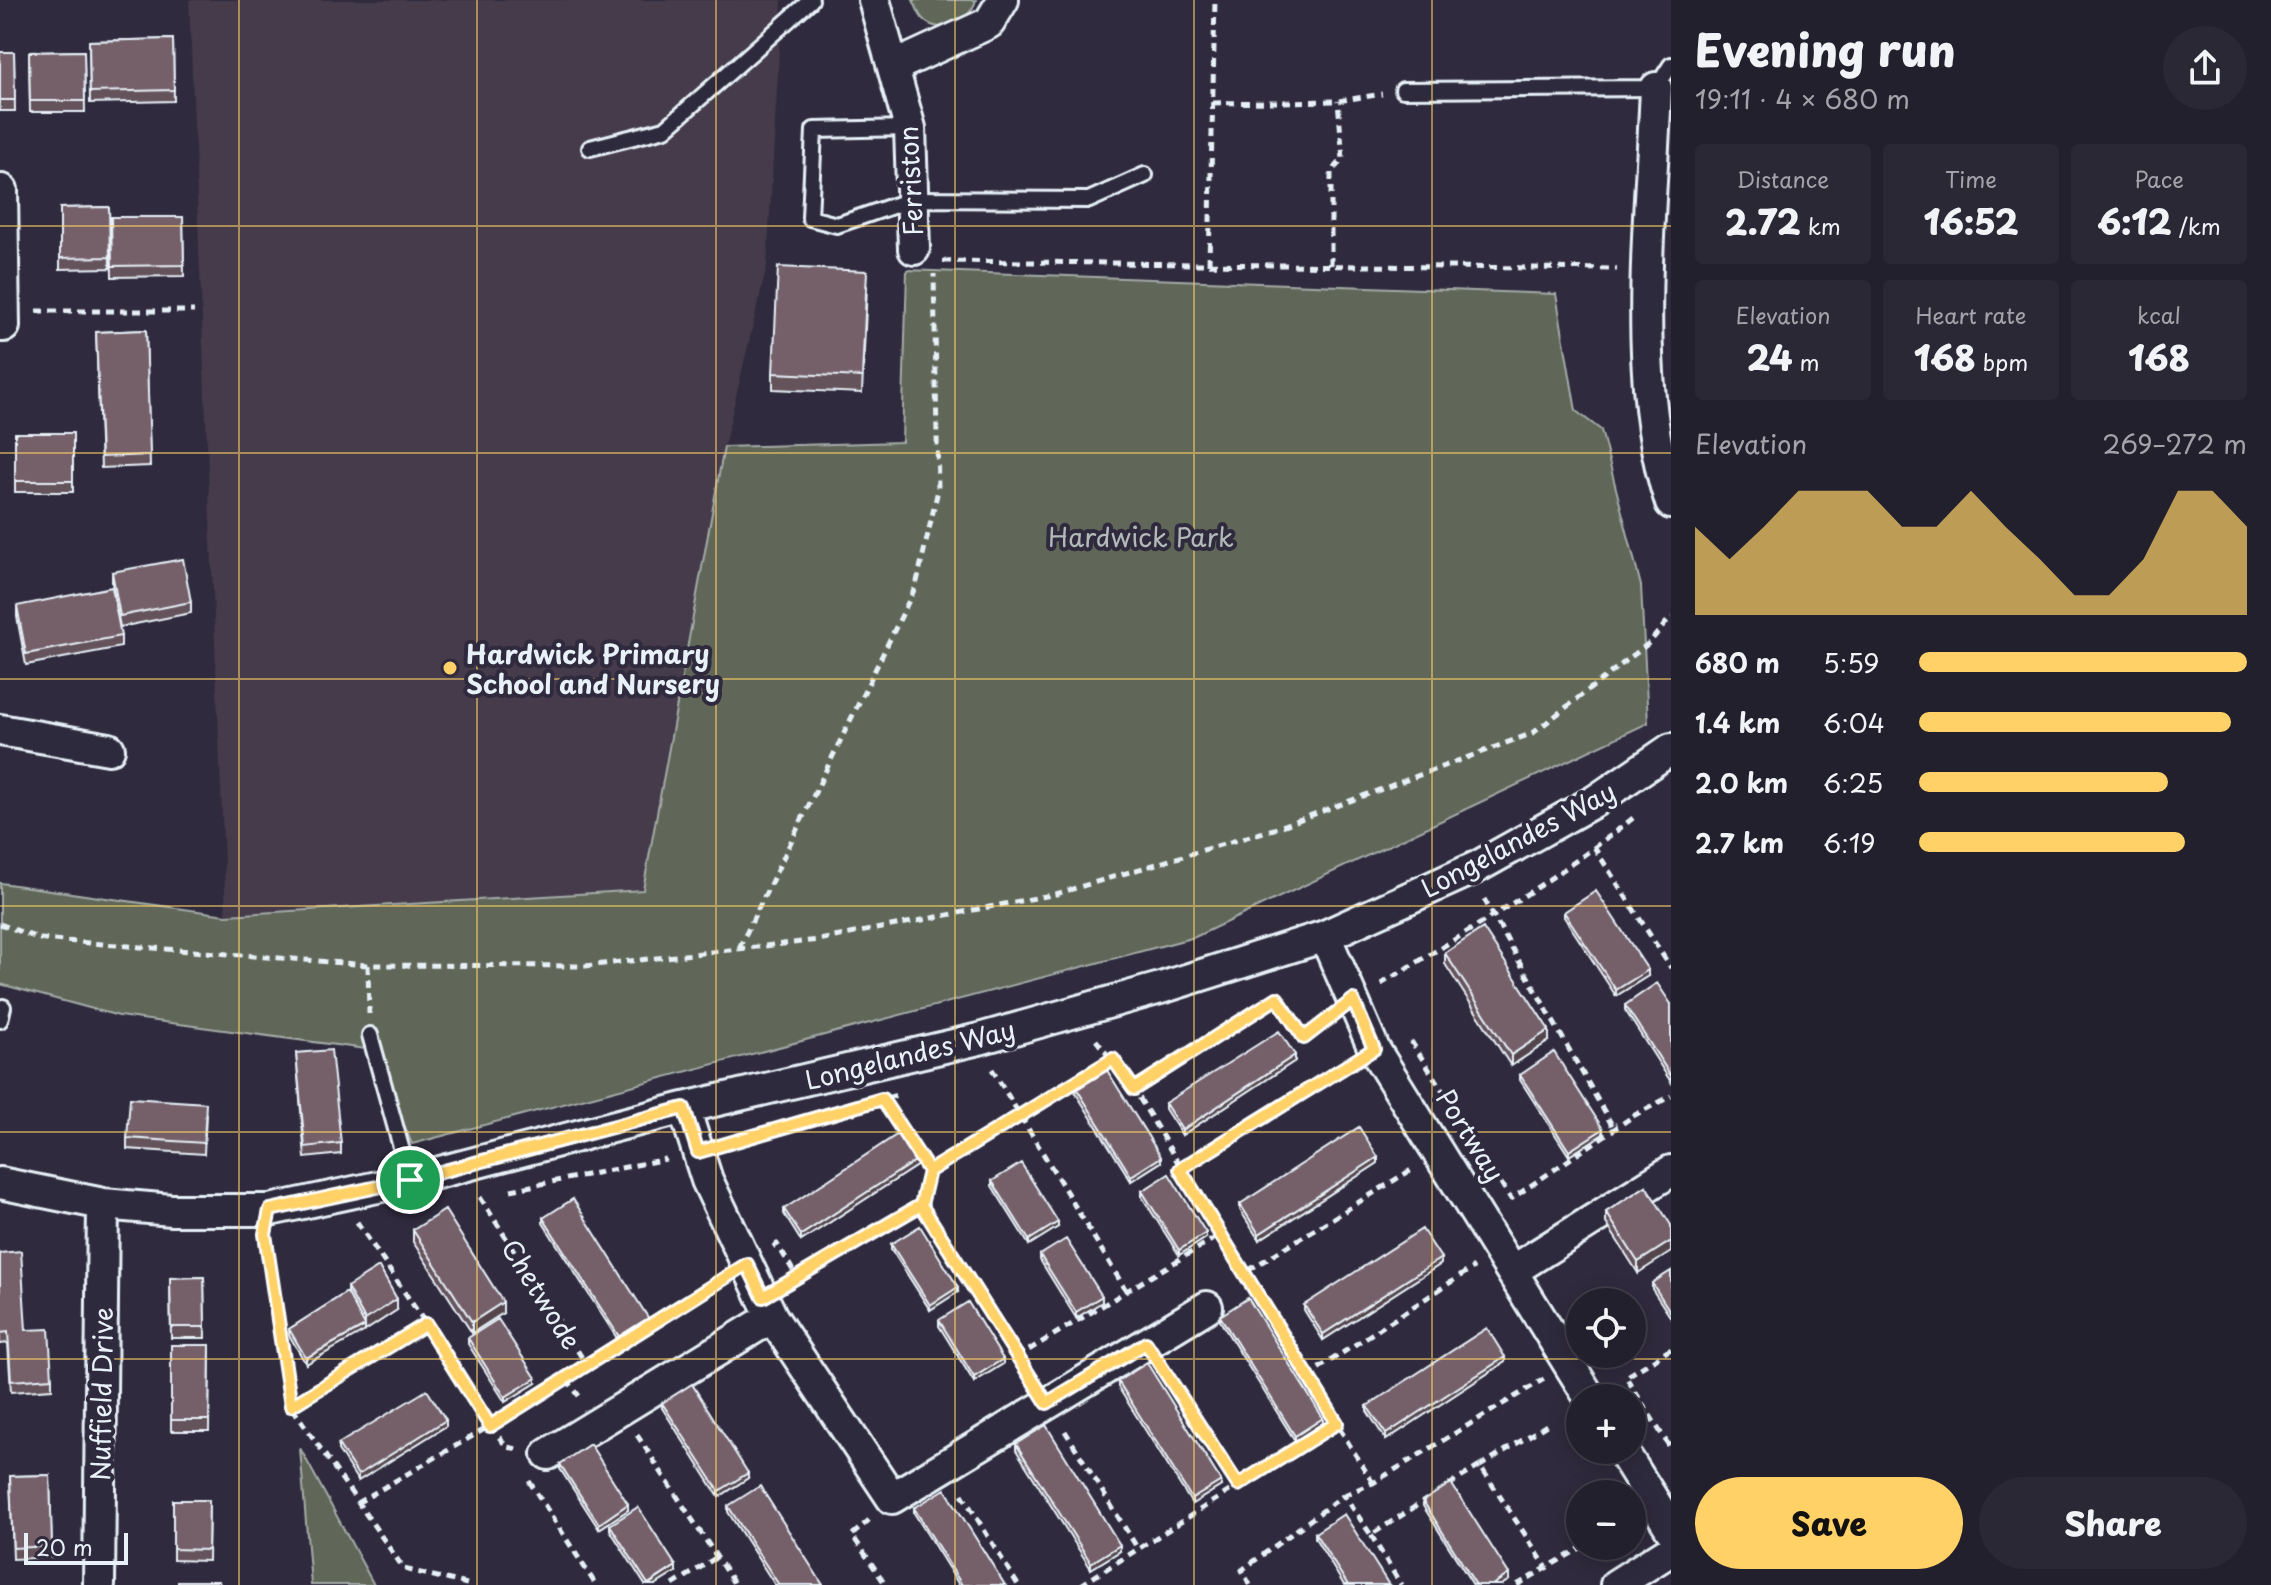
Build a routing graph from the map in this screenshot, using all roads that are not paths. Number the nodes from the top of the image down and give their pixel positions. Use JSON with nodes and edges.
{"nodes":[{"id":1,"x":811,"y":0,"type":"edge"},
{"id":2,"x":874,"y":0,"type":"edge"},
{"id":3,"x":1003,"y":0,"type":"edge"},
{"id":4,"x":893,"y":67,"type":"junction"},
{"id":5,"x":1664,"y":77,"type":"edge"},
{"id":6,"x":1403,"y":90,"type":"road end"},
{"id":7,"x":910,"y":128,"type":"junction"},
{"id":8,"x":590,"y":148,"type":"dead end"},
{"id":9,"x":1145,"y":175,"type":"dead end"},
{"id":10,"x":1662,"y":175,"type":"edge"},
{"id":11,"x":2,"y":190,"type":"edge"},
{"id":12,"x":913,"y":199,"type":"junction"},
{"id":13,"x":914,"y":249,"type":"dead end"},
{"id":14,"x":2,"y":316,"type":"edge"},
{"id":15,"x":1671,"y":503,"type":"edge"},
{"id":16,"x":0,"y":730,"type":"edge"},
{"id":17,"x":109,"y":749,"type":"dead end"},
{"id":18,"x":1671,"y":749,"type":"edge"},
{"id":19,"x":1325,"y":936,"type":"junction"},
{"id":20,"x":370,"y":1035,"type":"road end"},
{"id":21,"x":684,"y":1108,"type":"junction"},
{"id":22,"x":1671,"y":1171,"type":"edge"},
{"id":23,"x":410,"y":1180,"type":"junction"},
{"id":24,"x":0,"y":1183,"type":"edge"},
{"id":25,"x":103,"y":1204,"type":"junction"},
{"id":26,"x":1505,"y":1261,"type":"junction"},
{"id":27,"x":768,"y":1307,"type":"junction"},
{"id":28,"x":1207,"y":1307,"type":"dead end"},
{"id":29,"x":1581,"y":1384,"type":"edge"},
{"id":30,"x":548,"y":1454,"type":"road end"},
{"id":31,"x":1631,"y":1464,"type":"edge"},
{"id":32,"x":1671,"y":1529,"type":"edge"},
{"id":33,"x":1671,"y":1550,"type":"edge"},
{"id":34,"x":99,"y":1585,"type":"edge"},
{"id":35,"x":1616,"y":1585,"type":"edge"}],
"edges":[{"from":1,"to":8,"type":"lane"},
{"from":2,"to":4,"type":"street","name":"Ferriston"},
{"from":3,"to":4,"type":"street"},
{"from":4,"to":7,"type":"street","name":"Ferriston"},
{"from":5,"to":6,"type":"lane"},
{"from":5,"to":10,"type":"street"},
{"from":7,"to":12,"type":"street","name":"Ferriston"},
{"from":7,"to":12,"type":"lane"},
{"from":9,"to":12,"type":"lane"},
{"from":10,"to":15,"type":"street"},
{"from":11,"to":14,"type":"street"},
{"from":12,"to":13,"type":"street","name":"Ferriston"},
{"from":16,"to":17,"type":"street"},
{"from":18,"to":19,"type":"street","name":"Longelandes Way"},
{"from":19,"to":21,"type":"street","name":"Longelandes Way"},
{"from":19,"to":26,"type":"street","name":"Portway"},
{"from":20,"to":23,"type":"lane"},
{"from":21,"to":23,"type":"street","name":"Longelandes Way"},
{"from":21,"to":27,"type":"street"},
{"from":22,"to":26,"type":"street"},
{"from":23,"to":25,"type":"street","name":"Longelandes Way"},
{"from":24,"to":25,"type":"street","name":"Longelandes Way"},
{"from":25,"to":34,"type":"street","name":"Nuffield Drive"},
{"from":26,"to":29,"type":"street","name":"Portway"},
{"from":27,"to":28,"type":"street"},
{"from":27,"to":30,"type":"street"},
{"from":31,"to":32,"type":"street"},
{"from":33,"to":35,"type":"street"}]}
